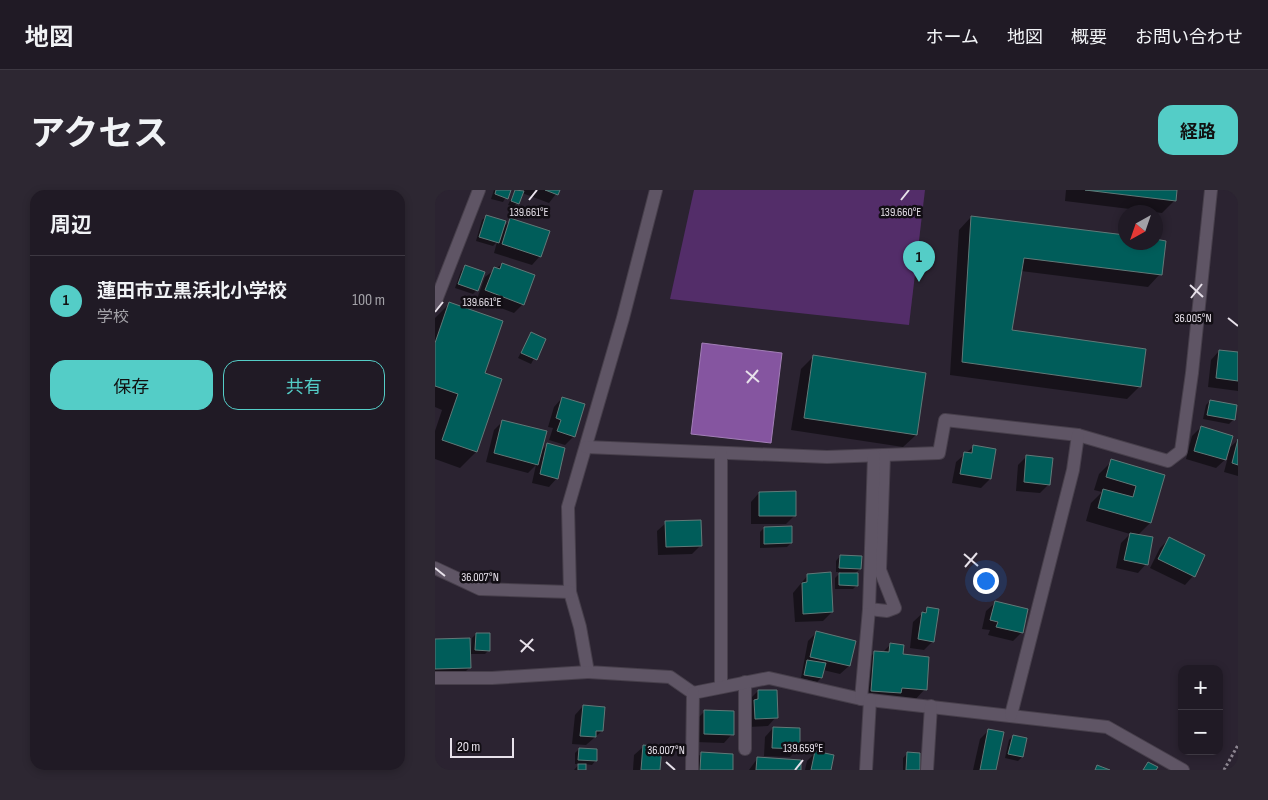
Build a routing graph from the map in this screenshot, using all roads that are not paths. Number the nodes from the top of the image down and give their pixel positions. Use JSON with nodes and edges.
{"nodes":[{"id":1,"x":479,"y":190,"type":"edge"},
{"id":2,"x":656,"y":190,"type":"edge"},
{"id":3,"x":1211,"y":190,"type":"edge"},
{"id":4,"x":435,"y":303,"type":"edge"},
{"id":5,"x":1078,"y":435,"type":"junction"},
{"id":6,"x":586,"y":447,"type":"junction"},
{"id":7,"x":721,"y":454,"type":"junction"},
{"id":8,"x":879,"y":456,"type":"junction"},
{"id":9,"x":435,"y":568,"type":"edge"},
{"id":10,"x":570,"y":592,"type":"junction"},
{"id":11,"x":869,"y":609,"type":"junction"},
{"id":12,"x":588,"y":672,"type":"junction"},
{"id":13,"x":435,"y":678,"type":"edge"},
{"id":14,"x":745,"y":682,"type":"junction"},
{"id":15,"x":721,"y":686,"type":"junction"},
{"id":16,"x":693,"y":694,"type":"junction"},
{"id":17,"x":866,"y":699,"type":"junction"},
{"id":18,"x":931,"y":706,"type":"junction"},
{"id":19,"x":1011,"y":715,"type":"junction"},
{"id":20,"x":745,"y":749,"type":"dead end"},
{"id":21,"x":692,"y":770,"type":"edge"},
{"id":22,"x":866,"y":770,"type":"edge"},
{"id":23,"x":927,"y":770,"type":"edge"},
{"id":24,"x":1183,"y":770,"type":"edge"}],
"edges":[{"from":1,"to":4,"type":"street"},
{"from":2,"to":6,"type":"street"},
{"from":3,"to":5,"type":"street"},
{"from":5,"to":8,"type":"street"},
{"from":5,"to":19,"type":"street"},
{"from":6,"to":7,"type":"street"},
{"from":6,"to":10,"type":"street"},
{"from":7,"to":8,"type":"street"},
{"from":7,"to":15,"type":"street"},
{"from":8,"to":11,"type":"street"},
{"from":8,"to":11,"type":"street"},
{"from":9,"to":10,"type":"street"},
{"from":10,"to":12,"type":"street"},
{"from":11,"to":17,"type":"street"},
{"from":12,"to":13,"type":"street"},
{"from":12,"to":16,"type":"street"},
{"from":14,"to":15,"type":"street"},
{"from":14,"to":17,"type":"street"},
{"from":14,"to":20,"type":"street"},
{"from":15,"to":16,"type":"street"},
{"from":16,"to":21,"type":"street"},
{"from":17,"to":18,"type":"street"},
{"from":17,"to":22,"type":"street"},
{"from":18,"to":19,"type":"street"},
{"from":18,"to":23,"type":"street"},
{"from":19,"to":24,"type":"street"}]}
